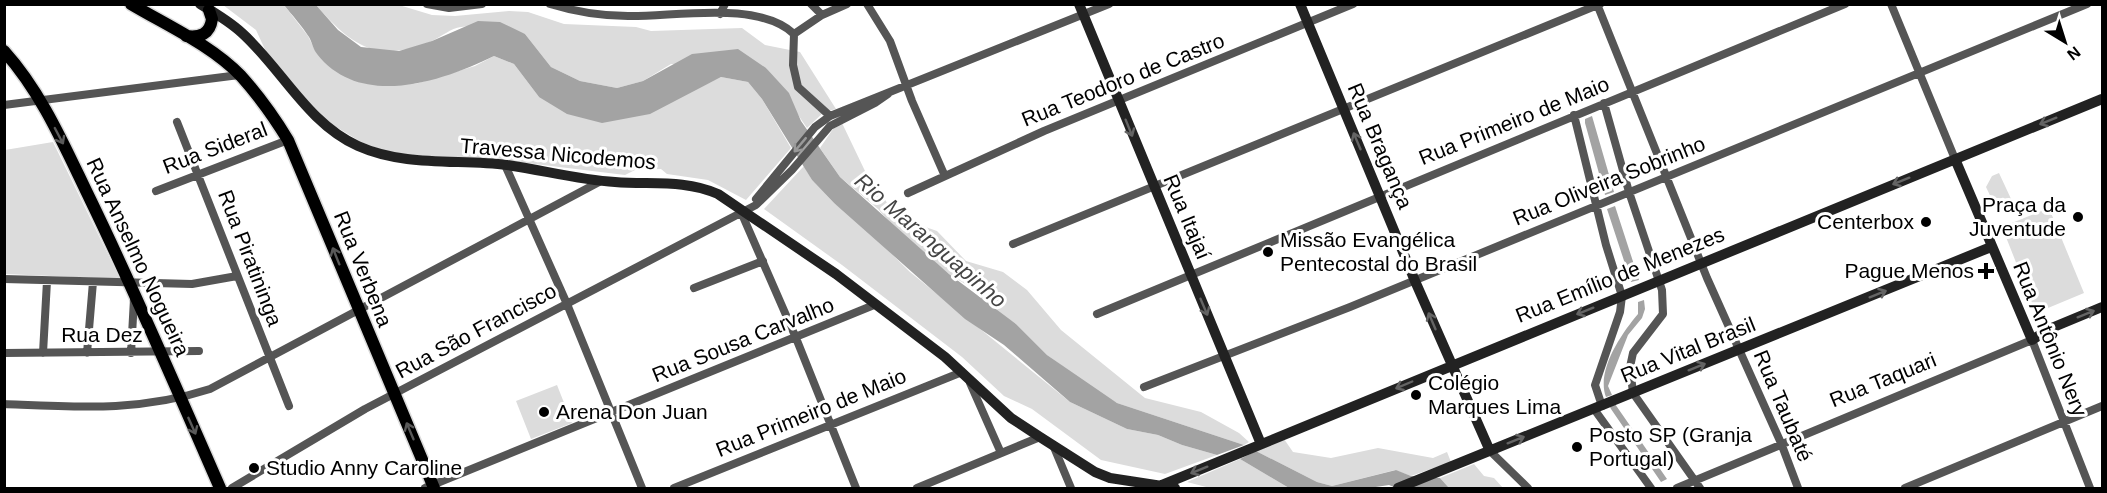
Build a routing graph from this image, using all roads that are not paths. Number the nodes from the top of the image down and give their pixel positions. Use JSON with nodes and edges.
{"nodes":[{"id":1,"x":131,"y":4,"type":"edge"},
{"id":2,"x":427,"y":4,"type":"edge"},
{"id":3,"x":482,"y":4,"type":"edge"},
{"id":4,"x":550,"y":4,"type":"edge"},
{"id":5,"x":725,"y":4,"type":"edge"},
{"id":6,"x":811,"y":4,"type":"edge"},
{"id":7,"x":847,"y":4,"type":"edge"},
{"id":8,"x":867,"y":4,"type":"edge"},
{"id":9,"x":1109,"y":4,"type":"edge"},
{"id":10,"x":1300,"y":4,"type":"edge"},
{"id":11,"x":1353,"y":4,"type":"edge"},
{"id":12,"x":1845,"y":4,"type":"edge"},
{"id":13,"x":1891,"y":4,"type":"edge"},
{"id":14,"x":2087,"y":4,"type":"edge"},
{"id":15,"x":1598,"y":5,"type":"edge"},
{"id":16,"x":205,"y":7,"type":"edge"},
{"id":17,"x":1081,"y":10,"type":"edge"},
{"id":18,"x":826,"y":11,"type":"edge"},
{"id":19,"x":720,"y":14,"type":"junction"},
{"id":20,"x":1308,"y":23,"type":"junction"},
{"id":21,"x":794,"y":34,"type":"junction"},
{"id":22,"x":185,"y":36,"type":"junction"},
{"id":23,"x":4,"y":51,"type":"edge"},
{"id":24,"x":1918,"y":72,"type":"junction"},
{"id":25,"x":239,"y":75,"type":"junction"},
{"id":26,"x":907,"y":86,"type":"junction"},
{"id":27,"x":1631,"y":92,"type":"junction"},
{"id":28,"x":888,"y":94,"type":"junction"},
{"id":29,"x":2103,"y":99,"type":"edge"},
{"id":30,"x":40,"y":100,"type":"junction"},
{"id":31,"x":1118,"y":101,"type":"junction"},
{"id":32,"x":1604,"y":103,"type":"junction"},
{"id":33,"x":4,"y":105,"type":"edge"},
{"id":34,"x":1343,"y":109,"type":"junction"},
{"id":35,"x":1574,"y":115,"type":"junction"},
{"id":36,"x":830,"y":116,"type":"junction"},
{"id":37,"x":177,"y":122,"type":"dead end"},
{"id":38,"x":288,"y":140,"type":"junction"},
{"id":39,"x":1955,"y":159,"type":"junction"},
{"id":40,"x":505,"y":165,"type":"junction"},
{"id":41,"x":197,"y":173,"type":"junction"},
{"id":42,"x":944,"y":174,"type":"junction"},
{"id":43,"x":1668,"y":177,"type":"junction"},
{"id":44,"x":601,"y":181,"type":"junction"},
{"id":45,"x":1153,"y":188,"type":"junction"},
{"id":46,"x":156,"y":191,"type":"dead end"},
{"id":47,"x":908,"y":192,"type":"dead end"},
{"id":48,"x":1629,"y":192,"type":"junction"},
{"id":49,"x":1380,"y":195,"type":"junction"},
{"id":50,"x":1596,"y":206,"type":"junction"},
{"id":51,"x":741,"y":212,"type":"junction"},
{"id":52,"x":531,"y":220,"type":"junction"},
{"id":53,"x":1013,"y":244,"type":"dead end"},
{"id":54,"x":1991,"y":248,"type":"junction"},
{"id":55,"x":763,"y":261,"type":"junction"},
{"id":56,"x":1702,"y":262,"type":"junction"},
{"id":57,"x":1190,"y":274,"type":"junction"},
{"id":58,"x":237,"y":276,"type":"junction"},
{"id":59,"x":4,"y":279,"type":"edge"},
{"id":60,"x":1660,"y":279,"type":"junction"},
{"id":61,"x":47,"y":281,"type":"junction"},
{"id":62,"x":1415,"y":281,"type":"junction"},
{"id":63,"x":93,"y":282,"type":"junction"},
{"id":64,"x":132,"y":287,"type":"junction"},
{"id":65,"x":694,"y":288,"type":"dead end"},
{"id":66,"x":1622,"y":296,"type":"junction"},
{"id":67,"x":567,"y":304,"type":"junction"},
{"id":68,"x":874,"y":305,"type":"junction"},
{"id":69,"x":2103,"y":307,"type":"edge"},
{"id":70,"x":358,"y":311,"type":"junction"},
{"id":71,"x":1097,"y":314,"type":"dead end"},
{"id":72,"x":796,"y":338,"type":"junction"},
{"id":73,"x":2032,"y":340,"type":"junction"},
{"id":74,"x":1739,"y":350,"type":"junction"},
{"id":75,"x":200,"y":351,"type":"dead end"},
{"id":76,"x":162,"y":352,"type":"junction"},
{"id":77,"x":4,"y":353,"type":"edge"},
{"id":78,"x":43,"y":353,"type":"junction"},
{"id":79,"x":87,"y":353,"type":"junction"},
{"id":80,"x":130,"y":354,"type":"junction"},
{"id":81,"x":1225,"y":357,"type":"junction"},
{"id":82,"x":270,"y":359,"type":"junction"},
{"id":83,"x":1451,"y":366,"type":"junction"},
{"id":84,"x":965,"y":376,"type":"junction"},
{"id":85,"x":1144,"y":387,"type":"dead end"},
{"id":86,"x":1633,"y":393,"type":"junction"},
{"id":87,"x":394,"y":394,"type":"junction"},
{"id":88,"x":181,"y":400,"type":"junction"},
{"id":89,"x":4,"y":405,"type":"edge"},
{"id":90,"x":290,"y":406,"type":"dead end"},
{"id":91,"x":2103,"y":406,"type":"edge"},
{"id":92,"x":1598,"y":407,"type":"junction"},
{"id":93,"x":610,"y":414,"type":"junction"},
{"id":94,"x":2064,"y":422,"type":"junction"},
{"id":95,"x":831,"y":423,"type":"junction"},
{"id":96,"x":1040,"y":437,"type":"junction"},
{"id":97,"x":1781,"y":443,"type":"junction"},
{"id":98,"x":1053,"y":445,"type":"junction"},
{"id":99,"x":1257,"y":446,"type":"junction"},
{"id":100,"x":1490,"y":451,"type":"junction"},
{"id":101,"x":1001,"y":453,"type":"junction"},
{"id":102,"x":1694,"y":480,"type":"junction"},
{"id":103,"x":431,"y":487,"type":"edge"},
{"id":104,"x":1158,"y":487,"type":"edge"},
{"id":105,"x":220,"y":489,"type":"edge"},
{"id":106,"x":232,"y":489,"type":"edge"},
{"id":107,"x":642,"y":489,"type":"edge"},
{"id":108,"x":674,"y":489,"type":"edge"},
{"id":109,"x":856,"y":489,"type":"edge"},
{"id":110,"x":917,"y":489,"type":"edge"},
{"id":111,"x":1071,"y":489,"type":"edge"},
{"id":112,"x":1175,"y":489,"type":"edge"},
{"id":113,"x":1398,"y":489,"type":"edge"},
{"id":114,"x":1528,"y":489,"type":"edge"},
{"id":115,"x":1650,"y":489,"type":"edge"},
{"id":116,"x":1677,"y":489,"type":"edge"},
{"id":117,"x":1700,"y":489,"type":"edge"},
{"id":118,"x":1798,"y":489,"type":"edge"},
{"id":119,"x":1905,"y":489,"type":"edge"},
{"id":120,"x":2090,"y":489,"type":"edge"}],
"edges":[{"from":1,"to":22,"type":"main road","name":"Rua Verbena"},
{"from":2,"to":3,"type":"street"},
{"from":4,"to":19,"type":"street"},
{"from":5,"to":19,"type":"street"},
{"from":6,"to":18,"type":"street"},
{"from":7,"to":18,"type":"street"},
{"from":8,"to":26,"type":"street"},
{"from":9,"to":17,"type":"street"},
{"from":10,"to":20,"type":"street","name":"Rua Bragança"},
{"from":11,"to":20,"type":"street","name":"Rua Teodoro de Castro"},
{"from":12,"to":27,"type":"street","name":"Rua Primeiro de Maio"},
{"from":13,"to":24,"type":"street","name":"Rua Antônio Nery"},
{"from":14,"to":24,"type":"street","name":"Rua Oliveira Sobrinho"},
{"from":15,"to":27,"type":"street","name":"Rua Taubaté"},
{"from":15,"to":34,"type":"street"},
{"from":16,"to":22,"type":"main road"},
{"from":16,"to":40,"type":"street","name":"Travessa Nicodemos"},
{"from":17,"to":26,"type":"street"},
{"from":17,"to":31,"type":"street","name":"Rua Itajaí"},
{"from":18,"to":21,"type":"street"},
{"from":19,"to":21,"type":"street"},
{"from":20,"to":31,"type":"street","name":"Rua Teodoro de Castro"},
{"from":20,"to":34,"type":"street","name":"Rua Bragança"},
{"from":21,"to":36,"type":"street"},
{"from":22,"to":25,"type":"main road","name":"Rua Verbena"},
{"from":23,"to":30,"type":"main road","name":"Rua Anselmo Nogueira"},
{"from":24,"to":39,"type":"street","name":"Rua Antônio Nery"},
{"from":24,"to":43,"type":"street","name":"Rua Oliveira Sobrinho"},
{"from":25,"to":30,"type":"street"},
{"from":25,"to":38,"type":"main road","name":"Rua Verbena"},
{"from":26,"to":28,"type":"street"},
{"from":26,"to":42,"type":"street"},
{"from":27,"to":32,"type":"street","name":"Rua Primeiro de Maio"},
{"from":27,"to":43,"type":"street","name":"Rua Taubaté"},
{"from":28,"to":36,"type":"street"},
{"from":28,"to":51,"type":"street"},
{"from":29,"to":39,"type":"street","name":"Rua Emílio de Menezes","one_way":true},
{"from":30,"to":33,"type":"street"},
{"from":30,"to":64,"type":"main road","name":"Rua Anselmo Nogueira","one_way":true},
{"from":31,"to":42,"type":"street","name":"Rua Teodoro de Castro"},
{"from":31,"to":45,"type":"street","name":"Rua Itajaí","one_way":true},
{"from":32,"to":35,"type":"street","name":"Rua Primeiro de Maio"},
{"from":32,"to":48,"type":"street"},
{"from":34,"to":45,"type":"street"},
{"from":49,"to":34,"type":"street","name":"Rua Bragança","one_way":true},
{"from":35,"to":49,"type":"street","name":"Rua Primeiro de Maio"},
{"from":35,"to":50,"type":"street"},
{"from":36,"to":51,"type":"street","one_way":true},
{"from":37,"to":41,"type":"street","name":"Rua Piratininga"},
{"from":38,"to":41,"type":"street","name":"Rua Sideral"},
{"from":70,"to":38,"type":"main road","name":"Rua Verbena","one_way":true},
{"from":39,"to":54,"type":"street","name":"Rua Antônio Nery"},
{"from":39,"to":56,"type":"street","name":"Rua Emílio de Menezes","one_way":true},
{"from":40,"to":44,"type":"street","name":"Travessa Nicodemos"},
{"from":40,"to":52,"type":"street"},
{"from":41,"to":46,"type":"street","name":"Rua Sideral"},
{"from":41,"to":58,"type":"street","name":"Rua Piratininga"},
{"from":42,"to":47,"type":"street","name":"Rua Teodoro de Castro"},
{"from":43,"to":48,"type":"street","name":"Rua Oliveira Sobrinho"},
{"from":43,"to":56,"type":"street","name":"Rua Taubaté"},
{"from":44,"to":51,"type":"street","name":"Travessa Nicodemos"},
{"from":44,"to":52,"type":"street"},
{"from":45,"to":53,"type":"street"},
{"from":45,"to":57,"type":"street","name":"Rua Itajaí"},
{"from":48,"to":50,"type":"street","name":"Rua Oliveira Sobrinho"},
{"from":48,"to":60,"type":"street"},
{"from":49,"to":57,"type":"street","name":"Rua Primeiro de Maio"},
{"from":49,"to":62,"type":"street","name":"Rua Bragança"},
{"from":50,"to":62,"type":"street","name":"Rua Oliveira Sobrinho"},
{"from":50,"to":66,"type":"street"},
{"from":51,"to":55,"type":"street"},
{"from":51,"to":67,"type":"street","name":"Rua São Francisco"},
{"from":51,"to":68,"type":"street","name":"Travessa Nicodemos"},
{"from":52,"to":67,"type":"street"},
{"from":52,"to":70,"type":"street"},
{"from":54,"to":73,"type":"street","name":"Rua Antônio Nery"},
{"from":74,"to":54,"type":"street","name":"Rua Vital Brasil","one_way":true},
{"from":55,"to":65,"type":"street"},
{"from":55,"to":72,"type":"street"},
{"from":56,"to":60,"type":"street","name":"Rua Emílio de Menezes"},
{"from":56,"to":74,"type":"street","name":"Rua Taubaté"},
{"from":57,"to":71,"type":"street","name":"Rua Primeiro de Maio"},
{"from":57,"to":81,"type":"street","name":"Rua Itajaí","one_way":true},
{"from":58,"to":64,"type":"street"},
{"from":58,"to":82,"type":"street","name":"Rua Piratininga"},
{"from":59,"to":61,"type":"street"},
{"from":60,"to":66,"type":"street","name":"Rua Emílio de Menezes"},
{"from":60,"to":86,"type":"street"},
{"from":61,"to":63,"type":"street"},
{"from":61,"to":78,"type":"street"},
{"from":62,"to":81,"type":"street","name":"Rua Oliveira Sobrinho"},
{"from":83,"to":62,"type":"street","name":"Rua Bragança","one_way":true},
{"from":63,"to":64,"type":"street"},
{"from":63,"to":79,"type":"street"},
{"from":64,"to":76,"type":"main road","name":"Rua Anselmo Nogueira"},
{"from":64,"to":80,"type":"street"},
{"from":66,"to":83,"type":"street","name":"Rua Emílio de Menezes","one_way":true},
{"from":66,"to":92,"type":"street"},
{"from":67,"to":87,"type":"street","name":"Rua São Francisco"},
{"from":67,"to":93,"type":"street"},
{"from":68,"to":72,"type":"street","name":"Rua Sousa Carvalho"},
{"from":68,"to":84,"type":"street","name":"Travessa Nicodemos"},
{"from":73,"to":69,"type":"street","name":"Rua Taquari","one_way":true},
{"from":70,"to":82,"type":"street"},
{"from":70,"to":87,"type":"main road","name":"Rua Verbena"},
{"from":72,"to":93,"type":"street","name":"Rua Sousa Carvalho"},
{"from":72,"to":95,"type":"street"},
{"from":73,"to":94,"type":"street","name":"Rua Antônio Nery"},
{"from":73,"to":97,"type":"street","name":"Rua Taquari"},
{"from":86,"to":74,"type":"street","name":"Rua Vital Brasil","one_way":true},
{"from":74,"to":97,"type":"street","name":"Rua Taubaté"},
{"from":75,"to":76,"type":"street","name":"Rua Dez"},
{"from":76,"to":80,"type":"street","name":"Rua Dez"},
{"from":76,"to":88,"type":"main road","name":"Rua Anselmo Nogueira"},
{"from":77,"to":78,"type":"street","name":"Rua Dez"},
{"from":78,"to":79,"type":"street","name":"Rua Dez"},
{"from":79,"to":80,"type":"street","name":"Rua Dez"},
{"from":81,"to":85,"type":"street","name":"Rua Oliveira Sobrinho"},
{"from":81,"to":99,"type":"street","name":"Rua Itajaí"},
{"from":82,"to":88,"type":"street"},
{"from":82,"to":90,"type":"street","name":"Rua Piratininga"},
{"from":83,"to":99,"type":"street","name":"Rua Emílio de Menezes","one_way":true},
{"from":83,"to":100,"type":"street","name":"Rua Bragança"},
{"from":84,"to":95,"type":"street","name":"Rua Primeiro de Maio"},
{"from":84,"to":96,"type":"street","name":"Travessa Nicodemos"},
{"from":84,"to":101,"type":"street"},
{"from":86,"to":92,"type":"street","name":"Rua Vital Brasil"},
{"from":86,"to":102,"type":"street"},
{"from":103,"to":87,"type":"main road","name":"Rua Verbena","one_way":true},
{"from":87,"to":106,"type":"street","name":"Rua São Francisco"},
{"from":88,"to":89,"type":"street"},
{"from":88,"to":105,"type":"main road","name":"Rua Anselmo Nogueira","one_way":true},
{"from":91,"to":94,"type":"street"},
{"from":100,"to":92,"type":"street","name":"Rua Vital Brasil","one_way":true},
{"from":92,"to":115,"type":"street"},
{"from":93,"to":103,"type":"street","name":"Rua Sousa Carvalho"},
{"from":93,"to":107,"type":"street"},
{"from":94,"to":119,"type":"street"},
{"from":94,"to":120,"type":"street","name":"Rua Antônio Nery"},
{"from":95,"to":108,"type":"street","name":"Rua Primeiro de Maio"},
{"from":95,"to":109,"type":"street"},
{"from":96,"to":98,"type":"street","name":"Travessa Nicodemos"},
{"from":96,"to":101,"type":"street"},
{"from":97,"to":102,"type":"street","name":"Rua Taquari"},
{"from":97,"to":118,"type":"street","name":"Rua Taubaté"},
{"from":98,"to":104,"type":"street","name":"Travessa Nicodemos"},
{"from":98,"to":111,"type":"street"},
{"from":99,"to":104,"type":"street","name":"Rua Emílio de Menezes","one_way":true},
{"from":100,"to":113,"type":"street","name":"Rua Vital Brasil"},
{"from":100,"to":114,"type":"street","name":"Rua Bragança"},
{"from":101,"to":110,"type":"street"},
{"from":102,"to":116,"type":"street","name":"Rua Taquari"},
{"from":102,"to":117,"type":"street"},
{"from":104,"to":112,"type":"street","name":"Travessa Nicodemos"}]}
